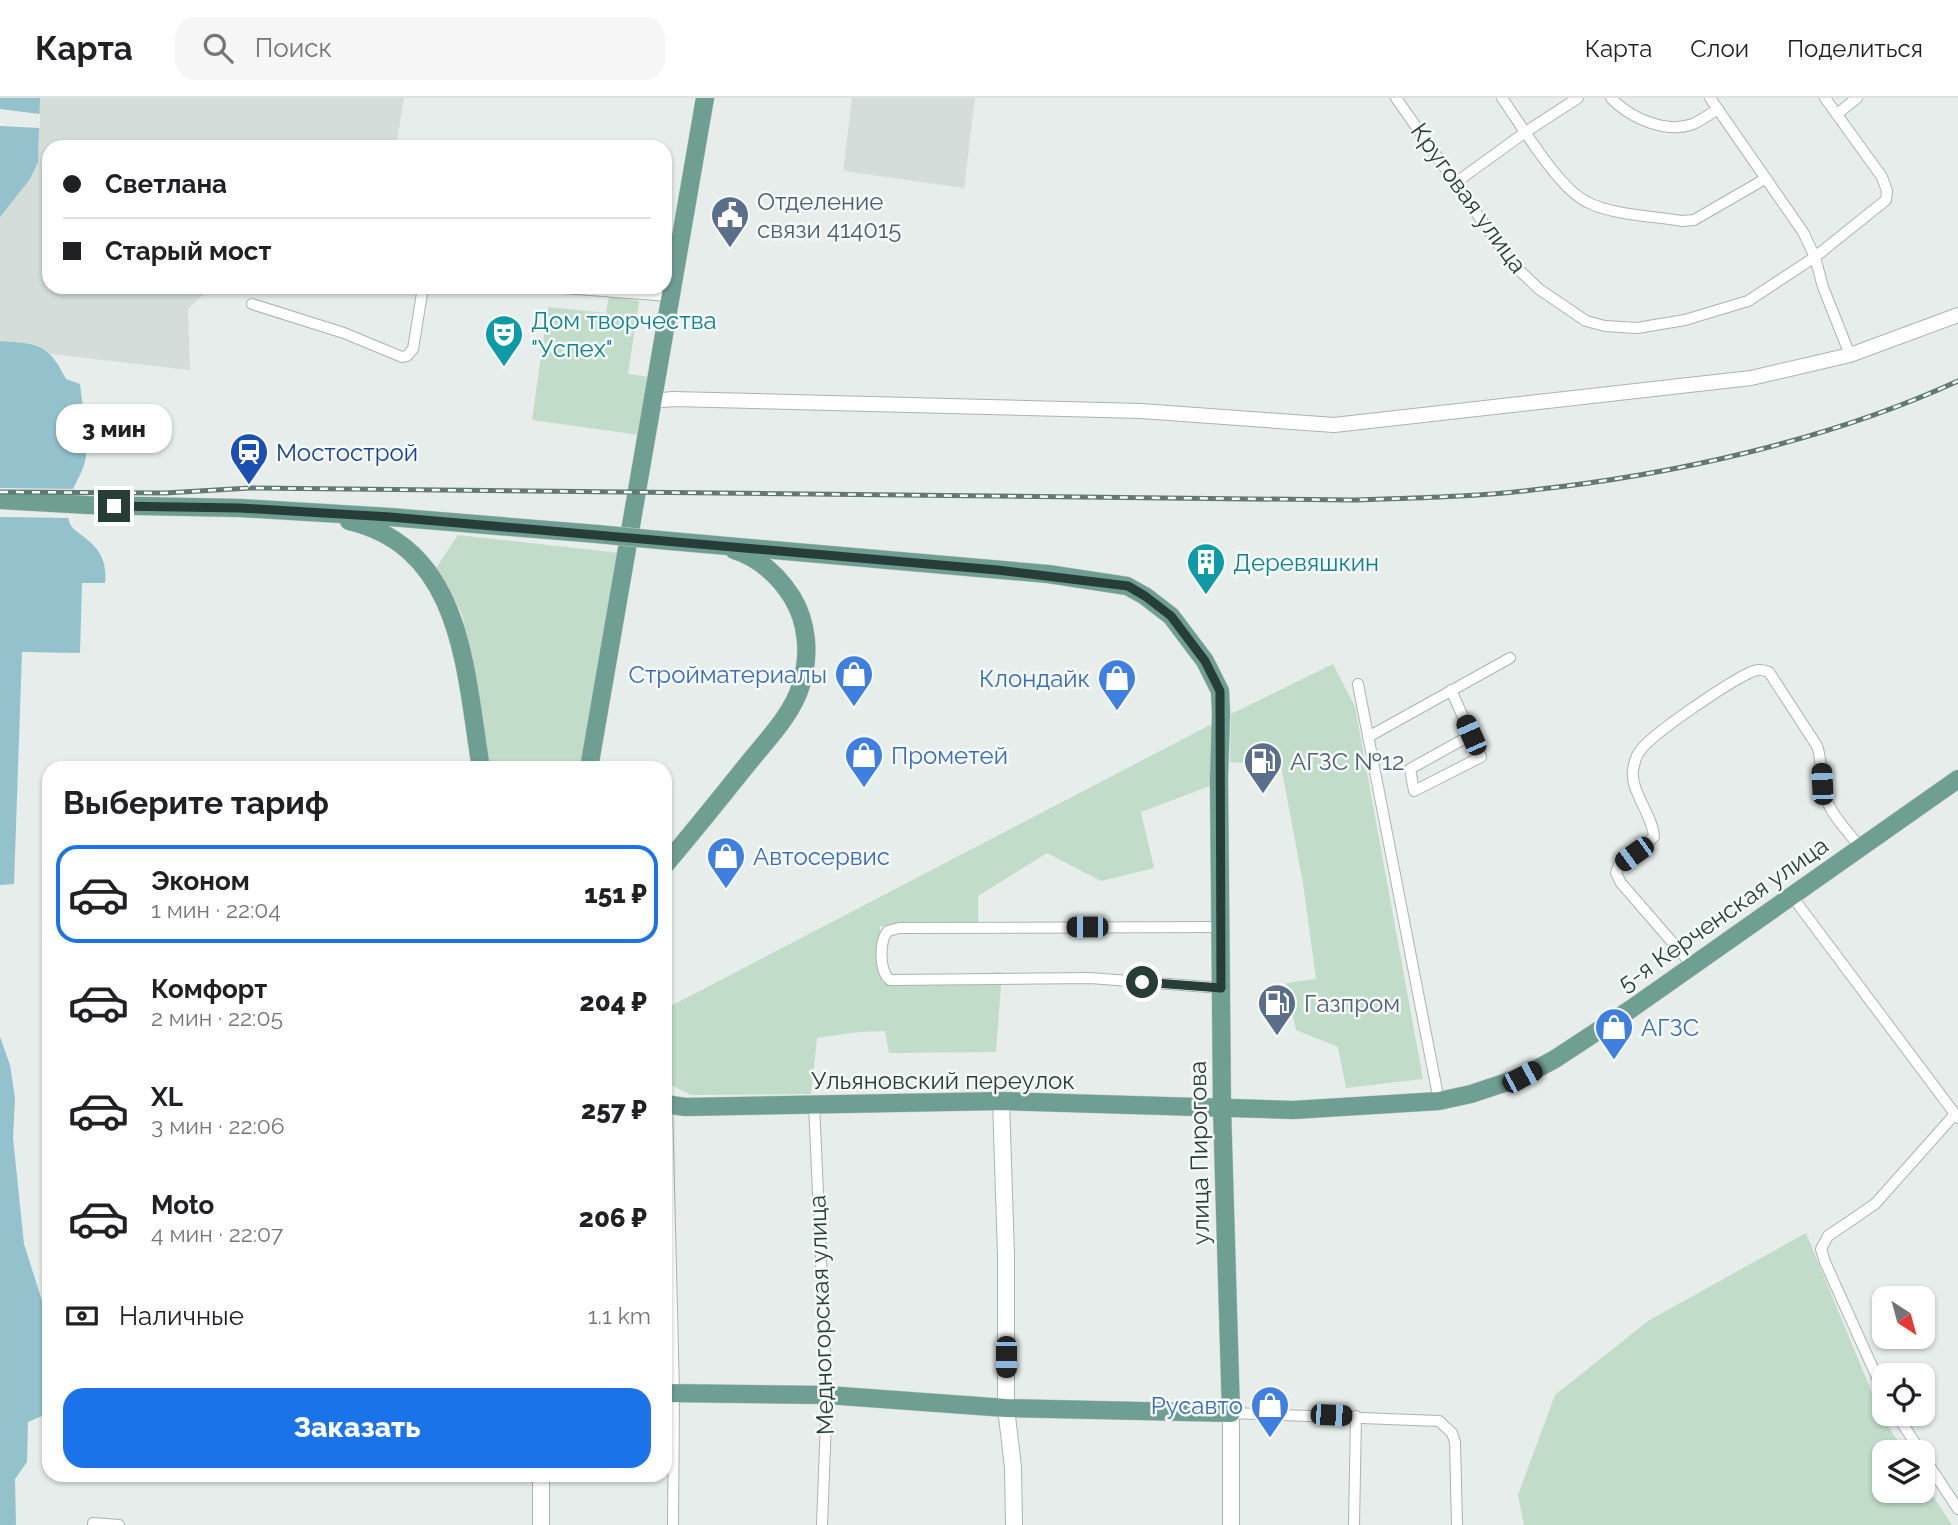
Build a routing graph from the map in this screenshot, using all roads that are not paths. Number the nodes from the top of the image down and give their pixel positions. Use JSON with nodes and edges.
{"nodes":[{"id":1,"x":705,"y":98,"type":"edge"},
{"id":2,"x":1396,"y":98,"type":"edge"},
{"id":3,"x":1502,"y":98,"type":"edge"},
{"id":4,"x":1578,"y":98,"type":"edge"},
{"id":5,"x":1611,"y":98,"type":"edge"},
{"id":6,"x":1710,"y":98,"type":"edge"},
{"id":7,"x":1825,"y":98,"type":"edge"},
{"id":8,"x":1857,"y":98,"type":"edge"},
{"id":9,"x":1718,"y":109,"type":"junction"},
{"id":10,"x":1837,"y":114,"type":"junction"},
{"id":11,"x":1527,"y":131,"type":"junction"},
{"id":12,"x":1765,"y":179,"type":"junction"},
{"id":13,"x":1455,"y":183,"type":"junction"},
{"id":14,"x":1815,"y":257,"type":"junction"},
{"id":15,"x":672,"y":285,"type":"edge"},
{"id":16,"x":422,"y":294,"type":"edge"},
{"id":17,"x":644,"y":294,"type":"edge"},
{"id":18,"x":670,"y":296,"type":"joint"},
{"id":19,"x":252,"y":304,"type":"dead end"},
{"id":20,"x":1958,"y":315,"type":"edge"},
{"id":21,"x":1850,"y":355,"type":"junction"},
{"id":22,"x":653,"y":401,"type":"junction"},
{"id":23,"x":0,"y":500,"type":"edge"},
{"id":24,"x":88,"y":505,"type":"junction"},
{"id":25,"x":0,"y":509,"type":"edge"},
{"id":26,"x":307,"y":513,"type":"junction"},
{"id":27,"x":714,"y":544,"type":"junction"},
{"id":28,"x":1510,"y":657,"type":"dead end"},
{"id":29,"x":1358,"y":684,"type":"dead end"},
{"id":30,"x":1451,"y":690,"type":"junction"},
{"id":31,"x":1471,"y":735,"type":"junction"},
{"id":32,"x":1368,"y":737,"type":"junction"},
{"id":33,"x":480,"y":761,"type":"edge"},
{"id":34,"x":590,"y":761,"type":"edge"},
{"id":35,"x":1958,"y":779,"type":"edge"},
{"id":36,"x":1860,"y":847,"type":"junction"},
{"id":37,"x":672,"y":856,"type":"edge"},
{"id":38,"x":1791,"y":895,"type":"junction"},
{"id":39,"x":1220,"y":927,"type":"junction"},
{"id":40,"x":1692,"y":965,"type":"junction"},
{"id":41,"x":1221,"y":988,"type":"junction"},
{"id":42,"x":1001,"y":1101,"type":"junction"},
{"id":43,"x":1439,"y":1101,"type":"junction"},
{"id":44,"x":814,"y":1104,"type":"junction"},
{"id":45,"x":672,"y":1105,"type":"edge"},
{"id":46,"x":1222,"y":1108,"type":"junction"},
{"id":47,"x":1957,"y":1116,"type":"edge"},
{"id":48,"x":1872,"y":1366,"type":"edge"},
{"id":49,"x":672,"y":1394,"type":"edge"},
{"id":50,"x":827,"y":1395,"type":"junction"},
{"id":51,"x":1006,"y":1408,"type":"junction"},
{"id":52,"x":1231,"y":1413,"type":"junction"},
{"id":53,"x":1356,"y":1416,"type":"junction"},
{"id":54,"x":1935,"y":1474,"type":"edge"},
{"id":55,"x":672,"y":1481,"type":"edge"},
{"id":56,"x":541,"y":1482,"type":"edge"},
{"id":57,"x":1958,"y":1509,"type":"edge"},
{"id":58,"x":93,"y":1523,"type":"dead end"},
{"id":59,"x":119,"y":1525,"type":"edge"},
{"id":60,"x":541,"y":1525,"type":"edge"},
{"id":61,"x":673,"y":1525,"type":"edge"},
{"id":62,"x":822,"y":1525,"type":"edge"},
{"id":63,"x":1013,"y":1525,"type":"edge"},
{"id":64,"x":1231,"y":1525,"type":"edge"},
{"id":65,"x":1354,"y":1525,"type":"edge"},
{"id":66,"x":1457,"y":1525,"type":"edge"}],
"edges":[{"from":1,"to":15,"type":"main road"},
{"from":2,"to":13,"type":"street","name":"Круговая улица"},
{"from":3,"to":11,"type":"street"},
{"from":4,"to":11,"type":"street"},
{"from":5,"to":9,"type":"street"},
{"from":6,"to":9,"type":"street"},
{"from":7,"to":10,"type":"street"},
{"from":8,"to":10,"type":"street"},
{"from":9,"to":12,"type":"street"},
{"from":10,"to":14,"type":"street","name":"Круговая улица"},
{"from":11,"to":12,"type":"street"},
{"from":11,"to":13,"type":"street"},
{"from":12,"to":14,"type":"street"},
{"from":13,"to":14,"type":"street","name":"Круговая улица"},
{"from":14,"to":21,"type":"street"},
{"from":16,"to":19,"type":"street"},
{"from":17,"to":18,"type":"street"},
{"from":18,"to":22,"type":"main road"},
{"from":20,"to":21,"type":"street"},
{"from":21,"to":22,"type":"street"},
{"from":22,"to":34,"type":"main road"},
{"from":23,"to":24,"type":"main road"},
{"from":24,"to":25,"type":"main road"},
{"from":24,"to":26,"type":"main road"},
{"from":26,"to":27,"type":"main road","bridge":true},
{"from":26,"to":33,"type":"main road"},
{"from":27,"to":37,"type":"main road"},
{"from":27,"to":39,"type":"main road","name":"улица Пирогова"},
{"from":28,"to":30,"type":"street"},
{"from":29,"to":32,"type":"street"},
{"from":30,"to":31,"type":"street"},
{"from":30,"to":32,"type":"street"},
{"from":31,"to":31,"type":"street"},
{"from":32,"to":43,"type":"street"},
{"from":35,"to":36,"type":"main road","name":"5-я Керченская улица"},
{"from":36,"to":38,"type":"main road","name":"5-я Керченская улица"},
{"from":36,"to":40,"type":"street"},
{"from":38,"to":40,"type":"main road","name":"5-я Керченская улица"},
{"from":38,"to":47,"type":"street"},
{"from":39,"to":41,"type":"main road","name":"улица Пирогова"},
{"from":39,"to":41,"type":"street"},
{"from":40,"to":43,"type":"main road","name":"5-я Керченская улица"},
{"from":41,"to":46,"type":"main road","name":"улица Пирогова"},
{"from":42,"to":44,"type":"main road","name":"Ульяновский переулок"},
{"from":42,"to":46,"type":"main road","name":"Ульяновский переулок"},
{"from":42,"to":51,"type":"main road"},
{"from":43,"to":46,"type":"main road","name":"5-я Керченская улица"},
{"from":44,"to":45,"type":"main road","name":"Ульяновский переулок"},
{"from":44,"to":50,"type":"street","name":"Медногорская улица"},
{"from":46,"to":52,"type":"main road","name":"улица Пирогова"},
{"from":47,"to":48,"type":"street"},
{"from":49,"to":50,"type":"main road"},
{"from":50,"to":51,"type":"main road"},
{"from":50,"to":62,"type":"street","name":"Медногорская улица"},
{"from":51,"to":52,"type":"main road"},
{"from":51,"to":63,"type":"main road"},
{"from":52,"to":53,"type":"street"},
{"from":52,"to":64,"type":"main road","name":"улица Пирогова"},
{"from":53,"to":65,"type":"street"},
{"from":53,"to":66,"type":"street"},
{"from":54,"to":57,"type":"street"},
{"from":55,"to":61,"type":"street"},
{"from":56,"to":60,"type":"main road"},
{"from":58,"to":59,"type":"street"}]}
